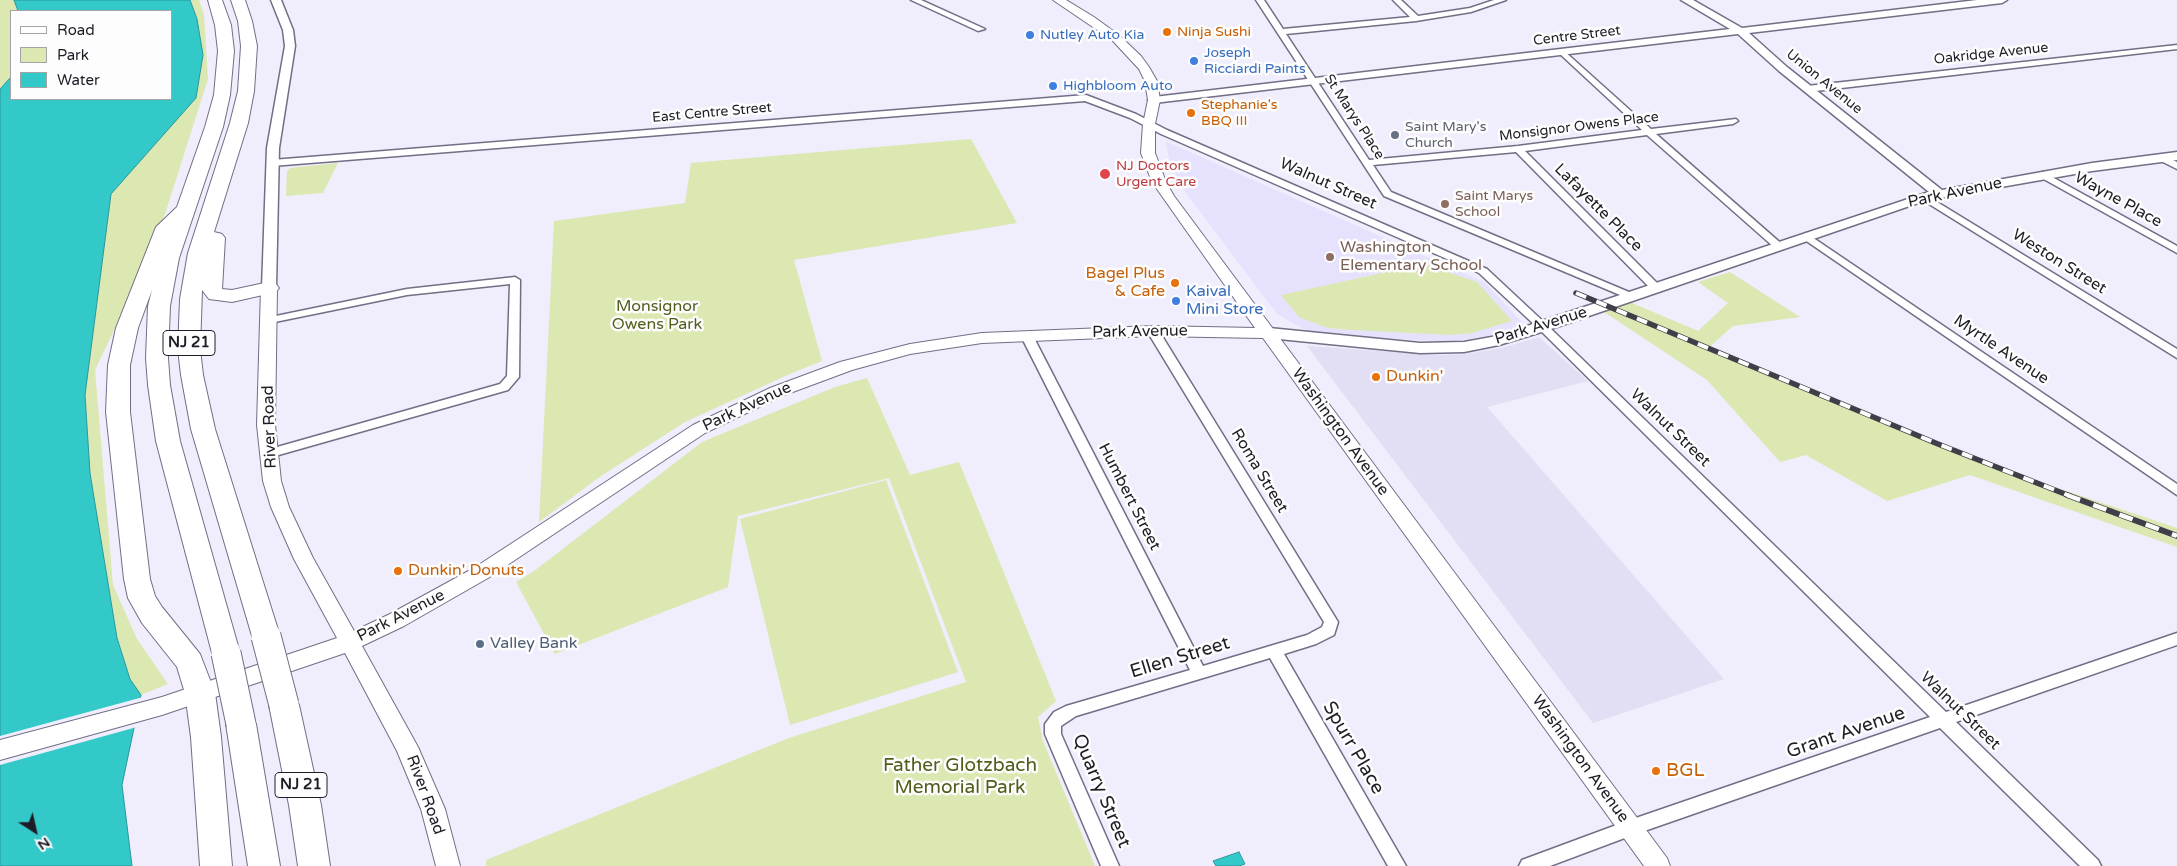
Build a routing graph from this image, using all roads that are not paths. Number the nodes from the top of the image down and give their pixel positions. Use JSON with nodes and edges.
{"nodes":[{"id":1,"x":215,"y":0,"type":"edge"},
{"id":2,"x":238,"y":0,"type":"edge"},
{"id":3,"x":276,"y":0,"type":"edge"},
{"id":4,"x":915,"y":0,"type":"edge"},
{"id":5,"x":1058,"y":0,"type":"edge"},
{"id":6,"x":1260,"y":0,"type":"edge"},
{"id":7,"x":1397,"y":0,"type":"edge"},
{"id":8,"x":1502,"y":0,"type":"edge"},
{"id":9,"x":1686,"y":0,"type":"edge"},
{"id":10,"x":2002,"y":0,"type":"edge"},
{"id":11,"x":1416,"y":19,"type":"junction"},
{"id":12,"x":981,"y":29,"type":"dead end"},
{"id":13,"x":1741,"y":31,"type":"junction"},
{"id":14,"x":1281,"y":32,"type":"junction"},
{"id":15,"x":2177,"y":47,"type":"edge"},
{"id":16,"x":1563,"y":52,"type":"junction"},
{"id":17,"x":1314,"y":82,"type":"junction"},
{"id":18,"x":1807,"y":89,"type":"junction"},
{"id":19,"x":1154,"y":100,"type":"junction"},
{"id":20,"x":1733,"y":121,"type":"dead end"},
{"id":21,"x":1149,"y":124,"type":"junction"},
{"id":22,"x":1650,"y":133,"type":"junction"},
{"id":23,"x":234,"y":141,"type":"junction"},
{"id":24,"x":1518,"y":149,"type":"junction"},
{"id":25,"x":2177,"y":156,"type":"edge"},
{"id":26,"x":2162,"y":158,"type":"junction"},
{"id":27,"x":272,"y":163,"type":"junction"},
{"id":28,"x":1368,"y":163,"type":"junction"},
{"id":29,"x":2177,"y":166,"type":"edge"},
{"id":30,"x":2043,"y":175,"type":"junction"},
{"id":31,"x":1939,"y":194,"type":"junction"},
{"id":32,"x":1924,"y":196,"type":"junction"},
{"id":33,"x":185,"y":210,"type":"junction"},
{"id":34,"x":1806,"y":236,"type":"junction"},
{"id":35,"x":1779,"y":246,"type":"junction"},
{"id":36,"x":2177,"y":250,"type":"edge"},
{"id":37,"x":270,"y":288,"type":"junction"},
{"id":38,"x":1657,"y":289,"type":"junction"},
{"id":39,"x":1632,"y":297,"type":"junction"},
{"id":40,"x":270,"y":320,"type":"junction"},
{"id":41,"x":1543,"y":327,"type":"junction"},
{"id":42,"x":1153,"y":330,"type":"junction"},
{"id":43,"x":1269,"y":333,"type":"junction"},
{"id":44,"x":1027,"y":336,"type":"junction"},
{"id":45,"x":2177,"y":354,"type":"edge"},
{"id":46,"x":268,"y":454,"type":"junction"},
{"id":47,"x":2177,"y":490,"type":"edge"},
{"id":48,"x":1329,"y":631,"type":"joint"},
{"id":49,"x":2177,"y":638,"type":"edge"},
{"id":50,"x":350,"y":642,"type":"junction"},
{"id":51,"x":1274,"y":651,"type":"junction"},
{"id":52,"x":1199,"y":673,"type":"junction"},
{"id":53,"x":200,"y":693,"type":"junction"},
{"id":54,"x":1945,"y":720,"type":"junction"},
{"id":55,"x":1053,"y":734,"type":"joint"},
{"id":56,"x":0,"y":750,"type":"edge"},
{"id":57,"x":1630,"y":828,"type":"junction"},
{"id":58,"x":216,"y":866,"type":"edge"},
{"id":59,"x":264,"y":866,"type":"edge"},
{"id":60,"x":314,"y":866,"type":"edge"},
{"id":61,"x":448,"y":866,"type":"edge"},
{"id":62,"x":1110,"y":866,"type":"edge"},
{"id":63,"x":1397,"y":866,"type":"edge"},
{"id":64,"x":1528,"y":866,"type":"edge"},
{"id":65,"x":1658,"y":866,"type":"edge"},
{"id":66,"x":2092,"y":866,"type":"edge"}],
"edges":[{"from":1,"to":33,"type":"highway","number":"NJ 21"},
{"from":2,"to":23,"type":"highway","number":"NJ 21"},
{"from":3,"to":27,"type":"street","name":"River Road"},
{"from":4,"to":12,"type":"street"},
{"from":5,"to":19,"type":"main road","name":"Washington Avenue"},
{"from":6,"to":14,"type":"street","name":"St Marys Place"},
{"from":7,"to":11,"type":"street"},
{"from":8,"to":11,"type":"street"},
{"from":9,"to":13,"type":"street","name":"Union Avenue"},
{"from":10,"to":13,"type":"street","name":"Centre Street"},
{"from":11,"to":14,"type":"street"},
{"from":13,"to":16,"type":"street","name":"Centre Street"},
{"from":13,"to":18,"type":"street","name":"Union Avenue"},
{"from":14,"to":17,"type":"street","name":"St Marys Place"},
{"from":15,"to":18,"type":"street","name":"Oakridge Avenue"},
{"from":16,"to":17,"type":"street","name":"Centre Street"},
{"from":16,"to":22,"type":"street"},
{"from":17,"to":19,"type":"street","name":"Centre Street"},
{"from":17,"to":28,"type":"street","name":"St Marys Place"},
{"from":18,"to":31,"type":"street","name":"Union Avenue"},
{"from":19,"to":21,"type":"main road","name":"Washington Avenue"},
{"from":20,"to":22,"type":"street","name":"Monsignor Owens Place"},
{"from":21,"to":27,"type":"street","name":"East Centre Street"},
{"from":21,"to":41,"type":"street","name":"Walnut Street"},
{"from":21,"to":43,"type":"main road","name":"Washington Avenue"},
{"from":22,"to":24,"type":"street","name":"Monsignor Owens Place"},
{"from":22,"to":35,"type":"street"},
{"from":23,"to":37,"type":"highway"},
{"from":23,"to":60,"type":"highway","number":"NJ 21","bridge":true},
{"from":24,"to":28,"type":"street","name":"Monsignor Owens Place"},
{"from":24,"to":38,"type":"street","name":"Lafayette Place"},
{"from":25,"to":26,"type":"street","name":"Park Avenue"},
{"from":26,"to":29,"type":"street"},
{"from":26,"to":30,"type":"street","name":"Park Avenue"},
{"from":27,"to":37,"type":"street","name":"River Road"},
{"from":28,"to":39,"type":"street","name":"St Marys Place"},
{"from":30,"to":31,"type":"street","name":"Park Avenue"},
{"from":30,"to":36,"type":"street","name":"Wayne Place"},
{"from":31,"to":32,"type":"street","name":"Park Avenue"},
{"from":32,"to":34,"type":"street","name":"Park Avenue"},
{"from":32,"to":45,"type":"street","name":"Weston Street"},
{"from":33,"to":53,"type":"highway"},
{"from":33,"to":59,"type":"highway","number":"NJ 21","bridge":true},
{"from":34,"to":35,"type":"street","name":"Park Avenue"},
{"from":34,"to":47,"type":"street","name":"Myrtle Avenue"},
{"from":35,"to":38,"type":"street","name":"Park Avenue"},
{"from":37,"to":40,"type":"main road","name":"River Road"},
{"from":38,"to":39,"type":"street","name":"Park Avenue"},
{"from":39,"to":41,"type":"street","name":"Park Avenue"},
{"from":40,"to":46,"type":"main road","name":"River Road"},
{"from":40,"to":46,"type":"street"},
{"from":41,"to":43,"type":"street","name":"Park Avenue"},
{"from":41,"to":54,"type":"street","name":"Walnut Street"},
{"from":42,"to":43,"type":"main road","name":"Park Avenue"},
{"from":42,"to":44,"type":"main road","name":"Park Avenue"},
{"from":42,"to":48,"type":"street","name":"Roma Street"},
{"from":43,"to":57,"type":"main road","name":"Washington Avenue"},
{"from":44,"to":50,"type":"main road","name":"Park Avenue"},
{"from":44,"to":52,"type":"street","name":"Humbert Street"},
{"from":46,"to":50,"type":"main road","name":"River Road"},
{"from":48,"to":51,"type":"street","name":"Ellen Street"},
{"from":49,"to":54,"type":"street","name":"Grant Avenue"},
{"from":50,"to":53,"type":"main road","name":"Park Avenue"},
{"from":50,"to":61,"type":"main road","name":"River Road"},
{"from":51,"to":52,"type":"street","name":"Ellen Street"},
{"from":51,"to":63,"type":"street","name":"Spurr Place"},
{"from":52,"to":55,"type":"street","name":"Ellen Street"},
{"from":53,"to":56,"type":"main road","name":"Park Avenue"},
{"from":53,"to":58,"type":"highway"},
{"from":54,"to":57,"type":"street","name":"Grant Avenue"},
{"from":54,"to":66,"type":"street","name":"Walnut Street"},
{"from":55,"to":62,"type":"street","name":"Quarry Street"},
{"from":57,"to":64,"type":"street","name":"Grant Avenue"},
{"from":57,"to":65,"type":"main road","name":"Washington Avenue"}]}
